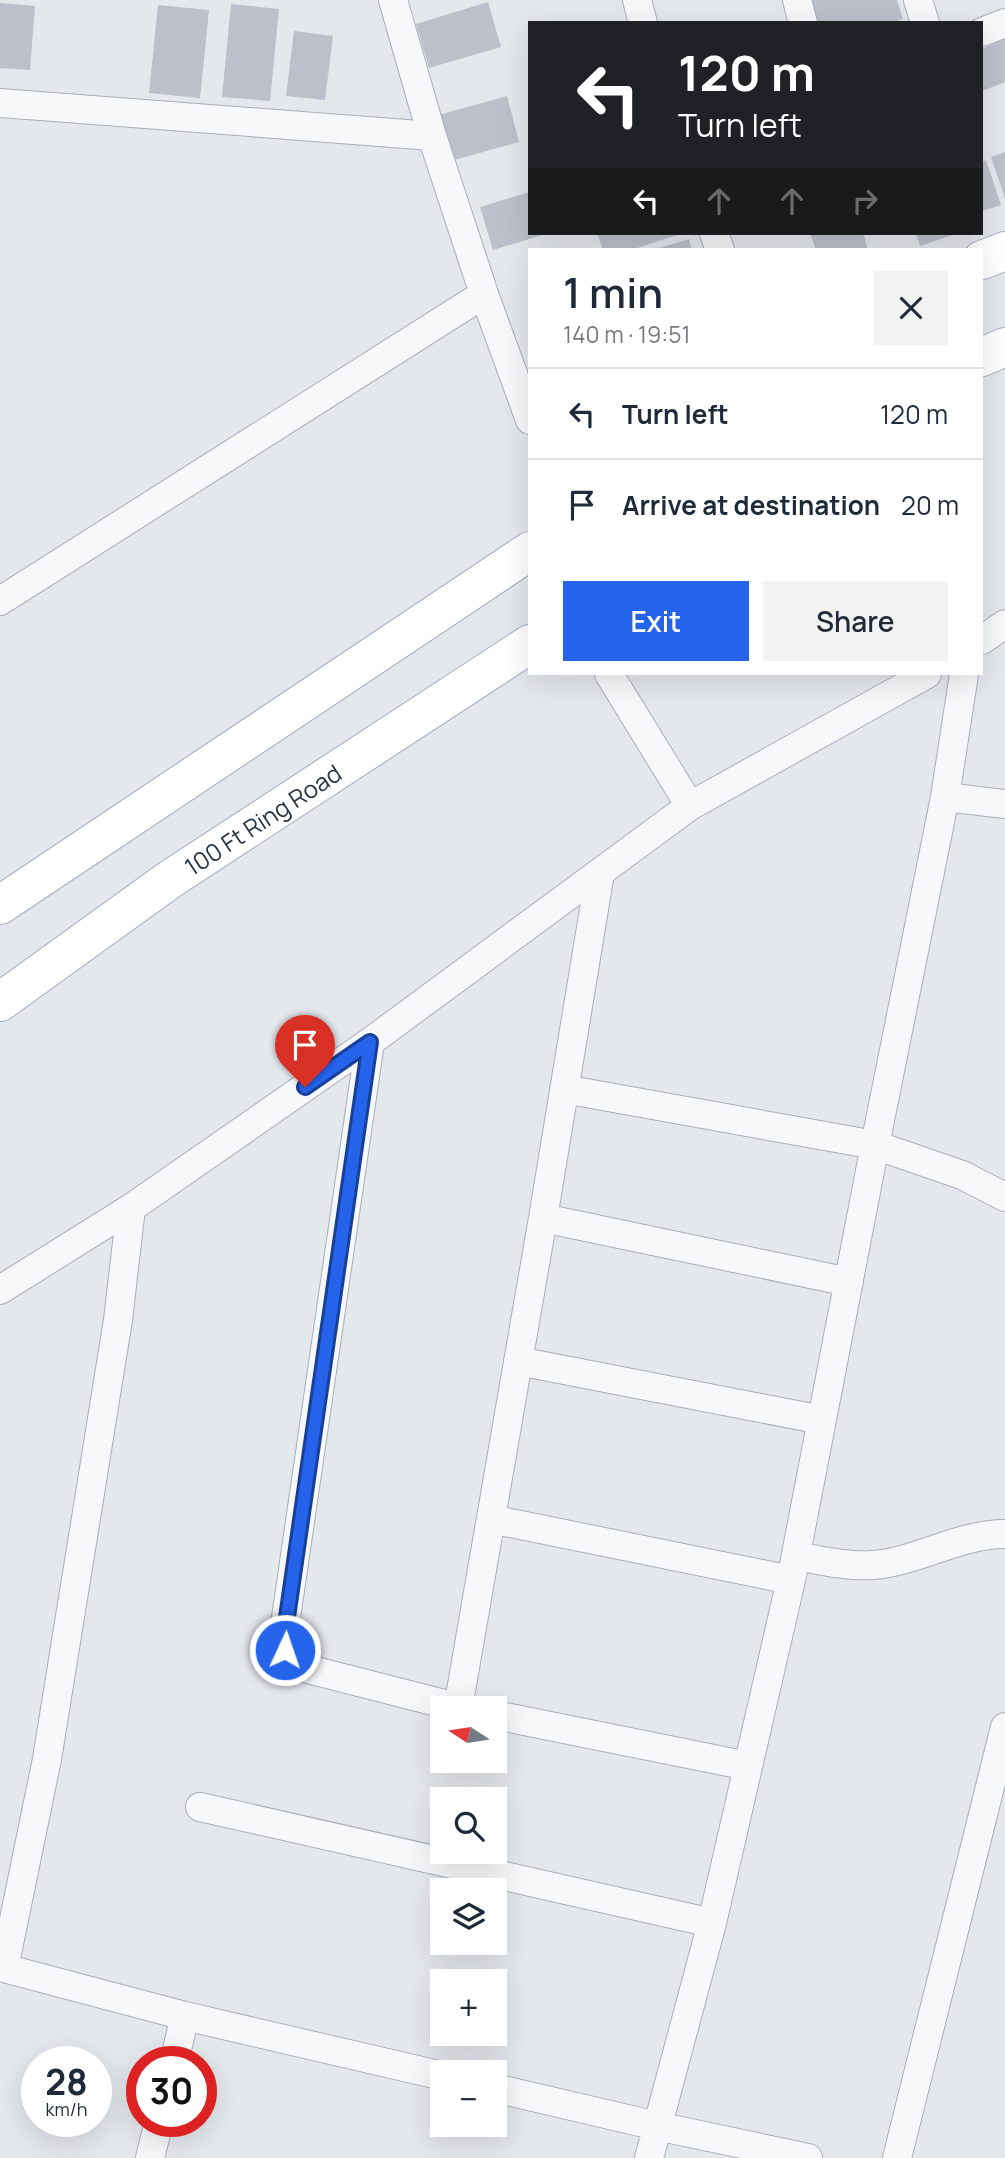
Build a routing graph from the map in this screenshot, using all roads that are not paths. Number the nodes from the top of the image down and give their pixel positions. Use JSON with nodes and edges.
{"nodes":[{"id":1,"x":393,"y":0,"type":"edge"},
{"id":2,"x":637,"y":0,"type":"edge"},
{"id":3,"x":797,"y":0,"type":"edge"},
{"id":4,"x":918,"y":0,"type":"edge"},
{"id":5,"x":642,"y":21,"type":"edge"},
{"id":6,"x":802,"y":21,"type":"edge"},
{"id":7,"x":924,"y":21,"type":"edge"},
{"id":8,"x":1005,"y":23,"type":"edge"},
{"id":9,"x":983,"y":32,"type":"edge"},
{"id":10,"x":0,"y":103,"type":"edge"},
{"id":11,"x":432,"y":136,"type":"junction"},
{"id":12,"x":1005,"y":251,"type":"edge"},
{"id":13,"x":983,"y":260,"type":"edge"},
{"id":14,"x":484,"y":294,"type":"junction"},
{"id":15,"x":1005,"y":347,"type":"edge"},
{"id":16,"x":983,"y":357,"type":"edge"},
{"id":17,"x":528,"y":415,"type":"edge"},
{"id":18,"x":528,"y":552,"type":"edge"},
{"id":19,"x":0,"y":601,"type":"edge"},
{"id":20,"x":1005,"y":624,"type":"edge"},
{"id":21,"x":983,"y":639,"type":"edge"},
{"id":22,"x":528,"y":645,"type":"edge"},
{"id":23,"x":610,"y":675,"type":"edge"},
{"id":24,"x":925,"y":675,"type":"edge"},
{"id":25,"x":964,"y":675,"type":"edge"},
{"id":26,"x":944,"y":797,"type":"junction"},
{"id":27,"x":1005,"y":804,"type":"edge"},
{"id":28,"x":690,"y":806,"type":"junction"},
{"id":29,"x":600,"y":873,"type":"junction"},
{"id":30,"x":0,"y":905,"type":"edge"},
{"id":31,"x":0,"y":1002,"type":"edge"},
{"id":32,"x":370,"y":1042,"type":"junction"},
{"id":33,"x":564,"y":1089,"type":"junction"},
{"id":34,"x":875,"y":1145,"type":"junction"},
{"id":35,"x":1005,"y":1197,"type":"edge"},
{"id":36,"x":131,"y":1208,"type":"junction"},
{"id":37,"x":543,"y":1218,"type":"junction"},
{"id":38,"x":849,"y":1282,"type":"junction"},
{"id":39,"x":0,"y":1290,"type":"edge"},
{"id":40,"x":518,"y":1361,"type":"junction"},
{"id":41,"x":822,"y":1420,"type":"junction"},
{"id":42,"x":491,"y":1519,"type":"junction"},
{"id":43,"x":1005,"y":1534,"type":"edge"},
{"id":44,"x":793,"y":1568,"type":"junction"},
{"id":45,"x":461,"y":1696,"type":"edge"},
{"id":46,"x":430,"y":1701,"type":"edge"},
{"id":47,"x":508,"y":1718,"type":"edge"},
{"id":48,"x":1005,"y":1727,"type":"edge"},
{"id":49,"x":748,"y":1766,"type":"junction"},
{"id":50,"x":200,"y":1807,"type":"dead end"},
{"id":51,"x":712,"y":1923,"type":"junction"},
{"id":52,"x":2,"y":1967,"type":"edge"},
{"id":53,"x":185,"y":2016,"type":"junction"},
{"id":54,"x":178,"y":2046,"type":"edge"},
{"id":55,"x":430,"y":2073,"type":"edge"},
{"id":56,"x":507,"y":2091,"type":"edge"},
{"id":57,"x":657,"y":2126,"type":"junction"},
{"id":58,"x":155,"y":2137,"type":"edge"},
{"id":59,"x":150,"y":2158,"type":"edge"},
{"id":60,"x":649,"y":2158,"type":"edge"},
{"id":61,"x":808,"y":2158,"type":"edge"},
{"id":62,"x":897,"y":2158,"type":"edge"}],
"edges":[{"from":1,"to":11,"type":"street"},
{"from":2,"to":5,"type":"street"},
{"from":3,"to":6,"type":"street"},
{"from":4,"to":7,"type":"street"},
{"from":8,"to":9,"type":"street"},
{"from":10,"to":11,"type":"street"},
{"from":11,"to":14,"type":"street"},
{"from":12,"to":13,"type":"main road"},
{"from":14,"to":17,"type":"street"},
{"from":14,"to":19,"type":"street"},
{"from":15,"to":16,"type":"main road"},
{"from":18,"to":30,"type":"main road"},
{"from":20,"to":21,"type":"street"},
{"from":22,"to":31,"type":"main road","name":"100 Ft Ring Road"},
{"from":23,"to":28,"type":"street"},
{"from":24,"to":28,"type":"street"},
{"from":25,"to":26,"type":"street"},
{"from":26,"to":27,"type":"street"},
{"from":26,"to":34,"type":"street"},
{"from":28,"to":29,"type":"street"},
{"from":29,"to":32,"type":"street"},
{"from":29,"to":33,"type":"street"},
{"from":32,"to":36,"type":"street"},
{"from":32,"to":46,"type":"street"},
{"from":33,"to":34,"type":"street"},
{"from":33,"to":37,"type":"street"},
{"from":34,"to":35,"type":"street"},
{"from":34,"to":38,"type":"street"},
{"from":36,"to":39,"type":"street"},
{"from":36,"to":52,"type":"street"},
{"from":37,"to":38,"type":"street"},
{"from":37,"to":40,"type":"street"},
{"from":38,"to":41,"type":"street"},
{"from":40,"to":41,"type":"street"},
{"from":40,"to":42,"type":"street"},
{"from":41,"to":44,"type":"street"},
{"from":42,"to":44,"type":"street"},
{"from":42,"to":45,"type":"street"},
{"from":43,"to":44,"type":"street"},
{"from":44,"to":49,"type":"street"},
{"from":47,"to":49,"type":"street"},
{"from":48,"to":62,"type":"street"},
{"from":49,"to":51,"type":"street"},
{"from":50,"to":51,"type":"street"},
{"from":51,"to":57,"type":"street"},
{"from":52,"to":53,"type":"street"},
{"from":53,"to":54,"type":"street"},
{"from":53,"to":55,"type":"street"},
{"from":56,"to":57,"type":"street"},
{"from":57,"to":60,"type":"street"},
{"from":57,"to":61,"type":"street"},
{"from":58,"to":59,"type":"street"}]}
